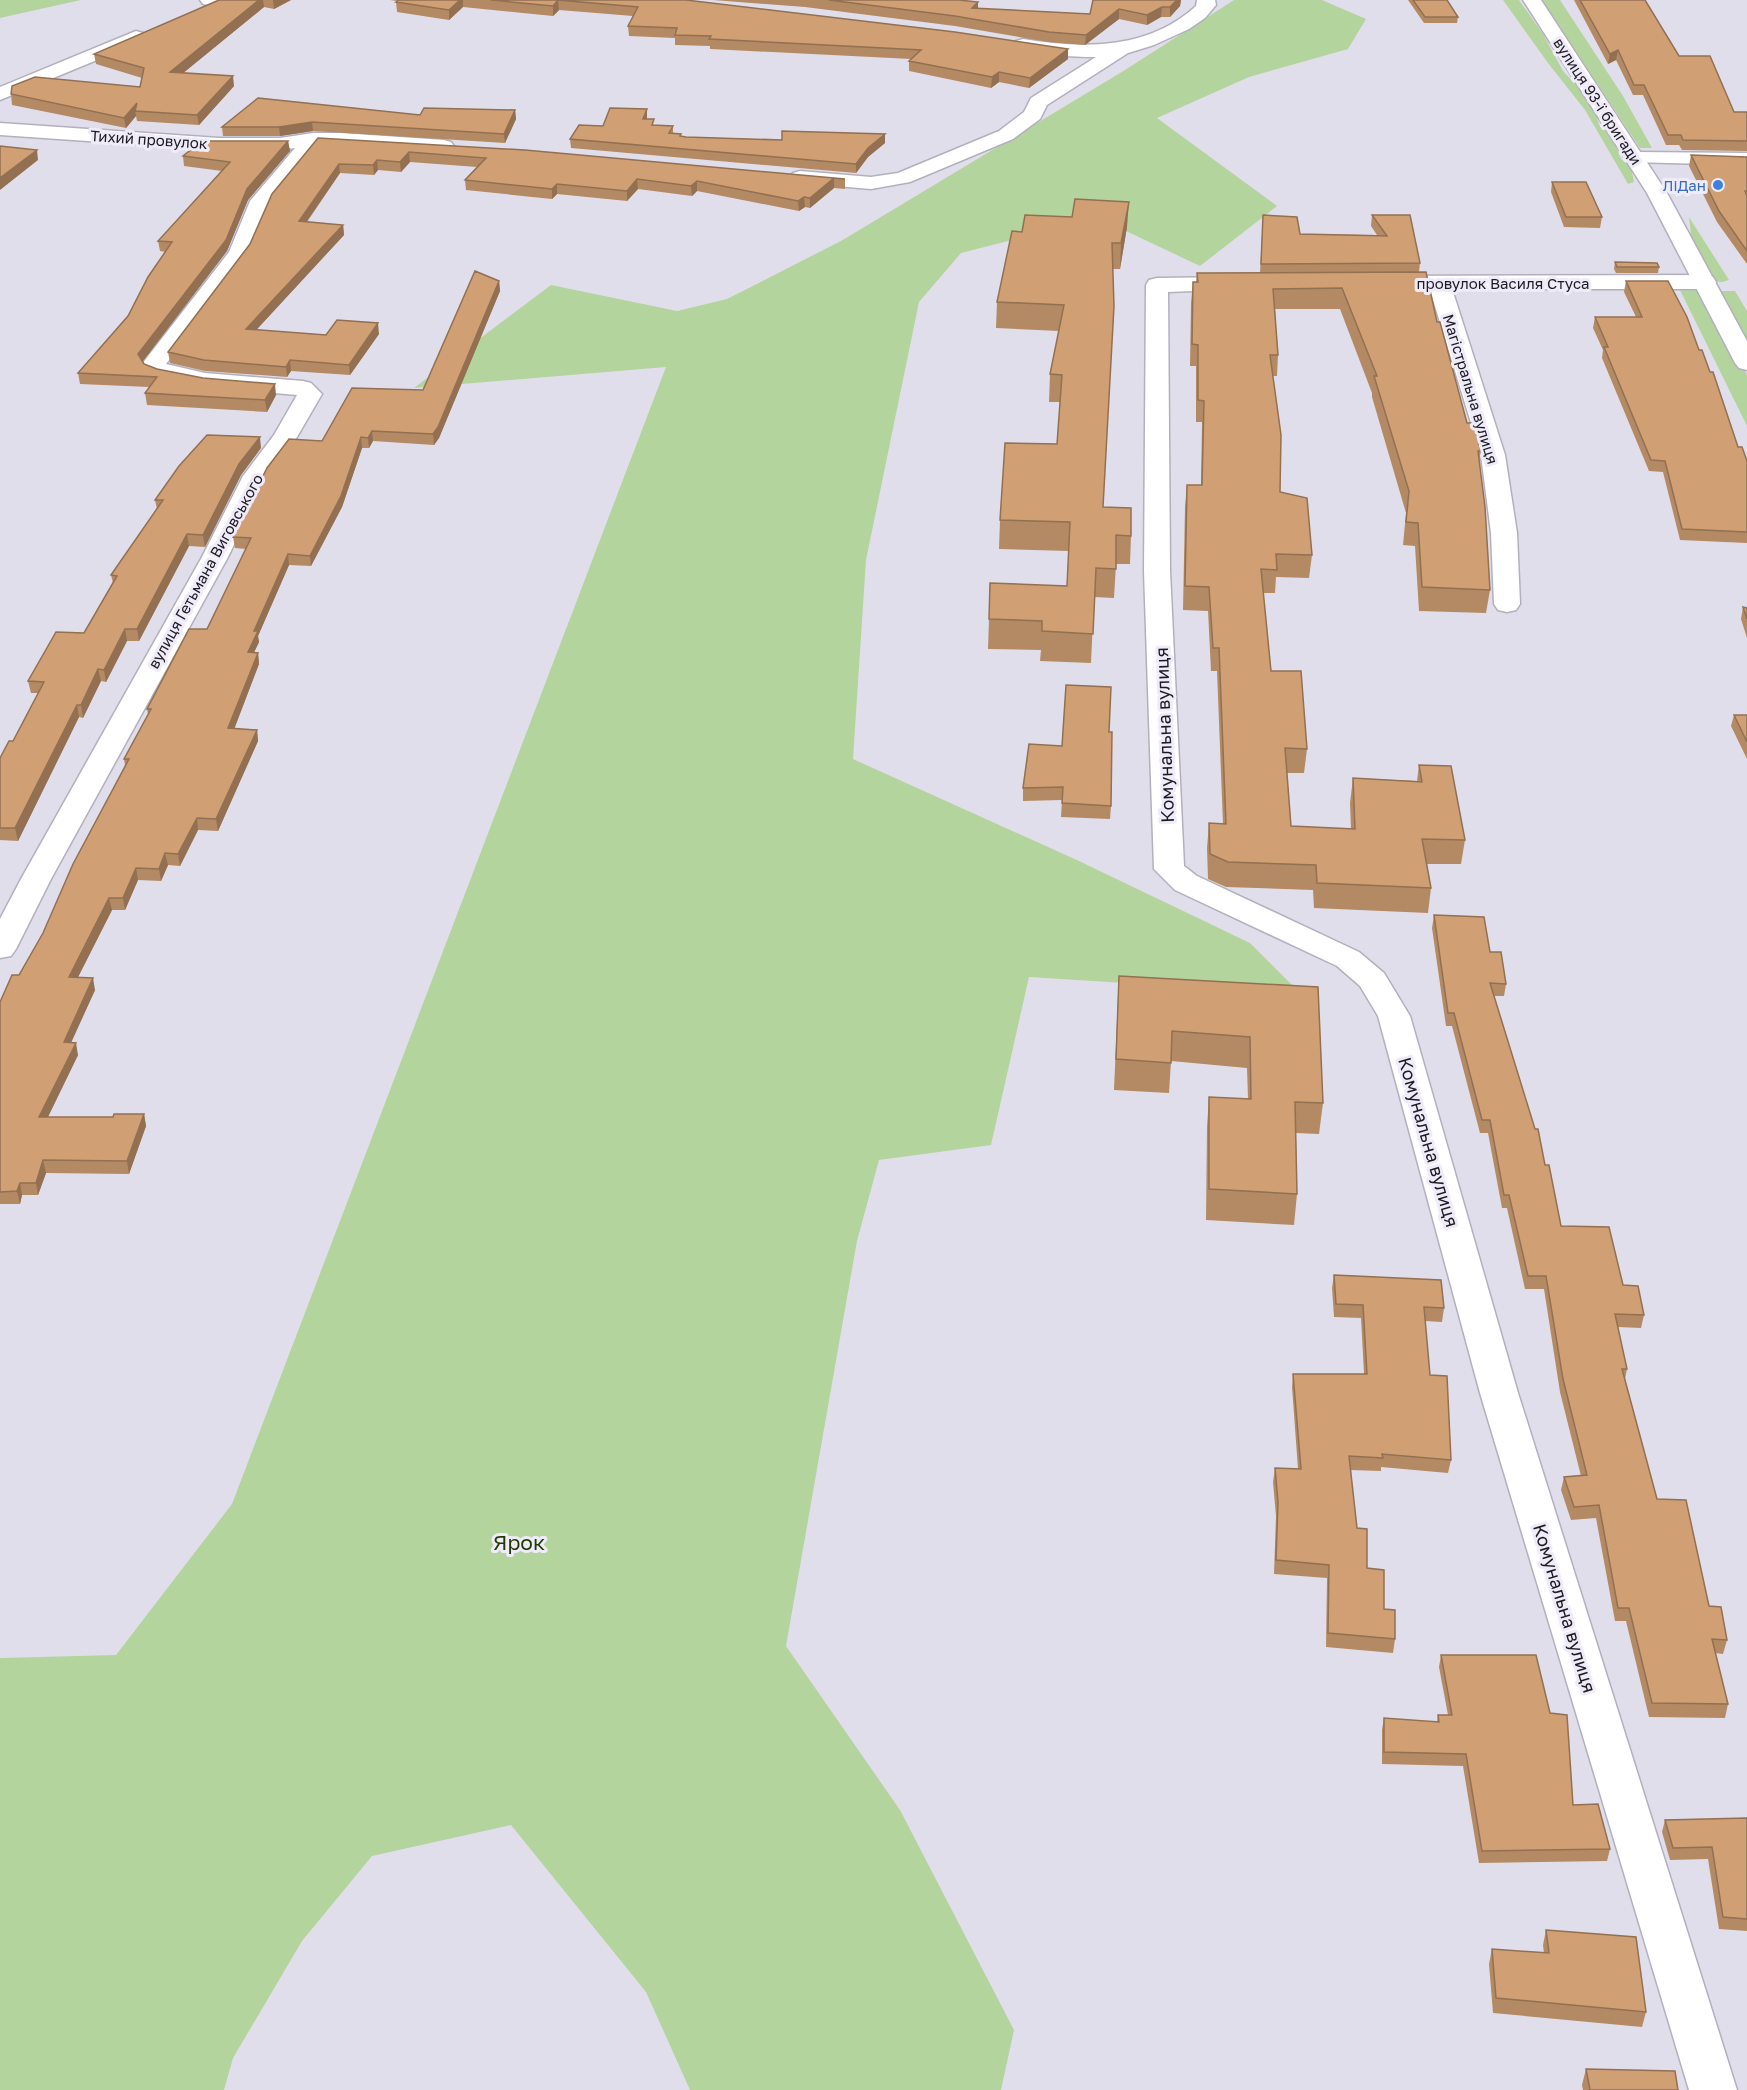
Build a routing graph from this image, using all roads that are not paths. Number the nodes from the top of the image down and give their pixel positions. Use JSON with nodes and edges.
{"nodes":[{"id":1,"x":1206,"y":0,"type":"edge"},
{"id":2,"x":1532,"y":0,"type":"edge"},
{"id":3,"x":148,"y":32,"type":"edge"},
{"id":4,"x":1001,"y":42,"type":"edge"},
{"id":5,"x":1120,"y":50,"type":"junction"},
{"id":6,"x":0,"y":94,"type":"edge"},
{"id":7,"x":0,"y":129,"type":"edge"},
{"id":8,"x":313,"y":139,"type":"junction"},
{"id":9,"x":463,"y":147,"type":"edge"},
{"id":10,"x":1636,"y":158,"type":"junction"},
{"id":11,"x":1747,"y":159,"type":"edge"},
{"id":12,"x":783,"y":175,"type":"edge"},
{"id":13,"x":1705,"y":282,"type":"junction"},
{"id":14,"x":1357,"y":283,"type":"edge"},
{"id":15,"x":1439,"y":283,"type":"junction"},
{"id":16,"x":1263,"y":284,"type":"edge"},
{"id":17,"x":1747,"y":363,"type":"edge"},
{"id":18,"x":1506,"y":604,"type":"dead end"},
{"id":19,"x":0,"y":949,"type":"edge"},
{"id":20,"x":1713,"y":2090,"type":"edge"}],
"edges":[{"from":1,"to":5,"type":"street"},
{"from":2,"to":10,"type":"street","name":"вулиця 93-ї бригади"},
{"from":3,"to":6,"type":"street"},
{"from":4,"to":5,"type":"street"},
{"from":5,"to":12,"type":"street"},
{"from":7,"to":8,"type":"street","name":"Тихий провулок"},
{"from":8,"to":9,"type":"street","name":"Тихий провулок"},
{"from":8,"to":19,"type":"street","name":"вулиця Гетьмана Виговського"},
{"from":10,"to":11,"type":"street"},
{"from":10,"to":13,"type":"street","name":"вулиця 93-ї бригади"},
{"from":13,"to":15,"type":"street","name":"провулок Василя Стуса"},
{"from":13,"to":17,"type":"street","name":"вулиця 93-ї бригади"},
{"from":14,"to":15,"type":"street","name":"провулок Василя Стуса"},
{"from":15,"to":18,"type":"street","name":"Магістральна вулиця"},
{"from":16,"to":20,"type":"street","name":"Комунальна вулиця"}]}
